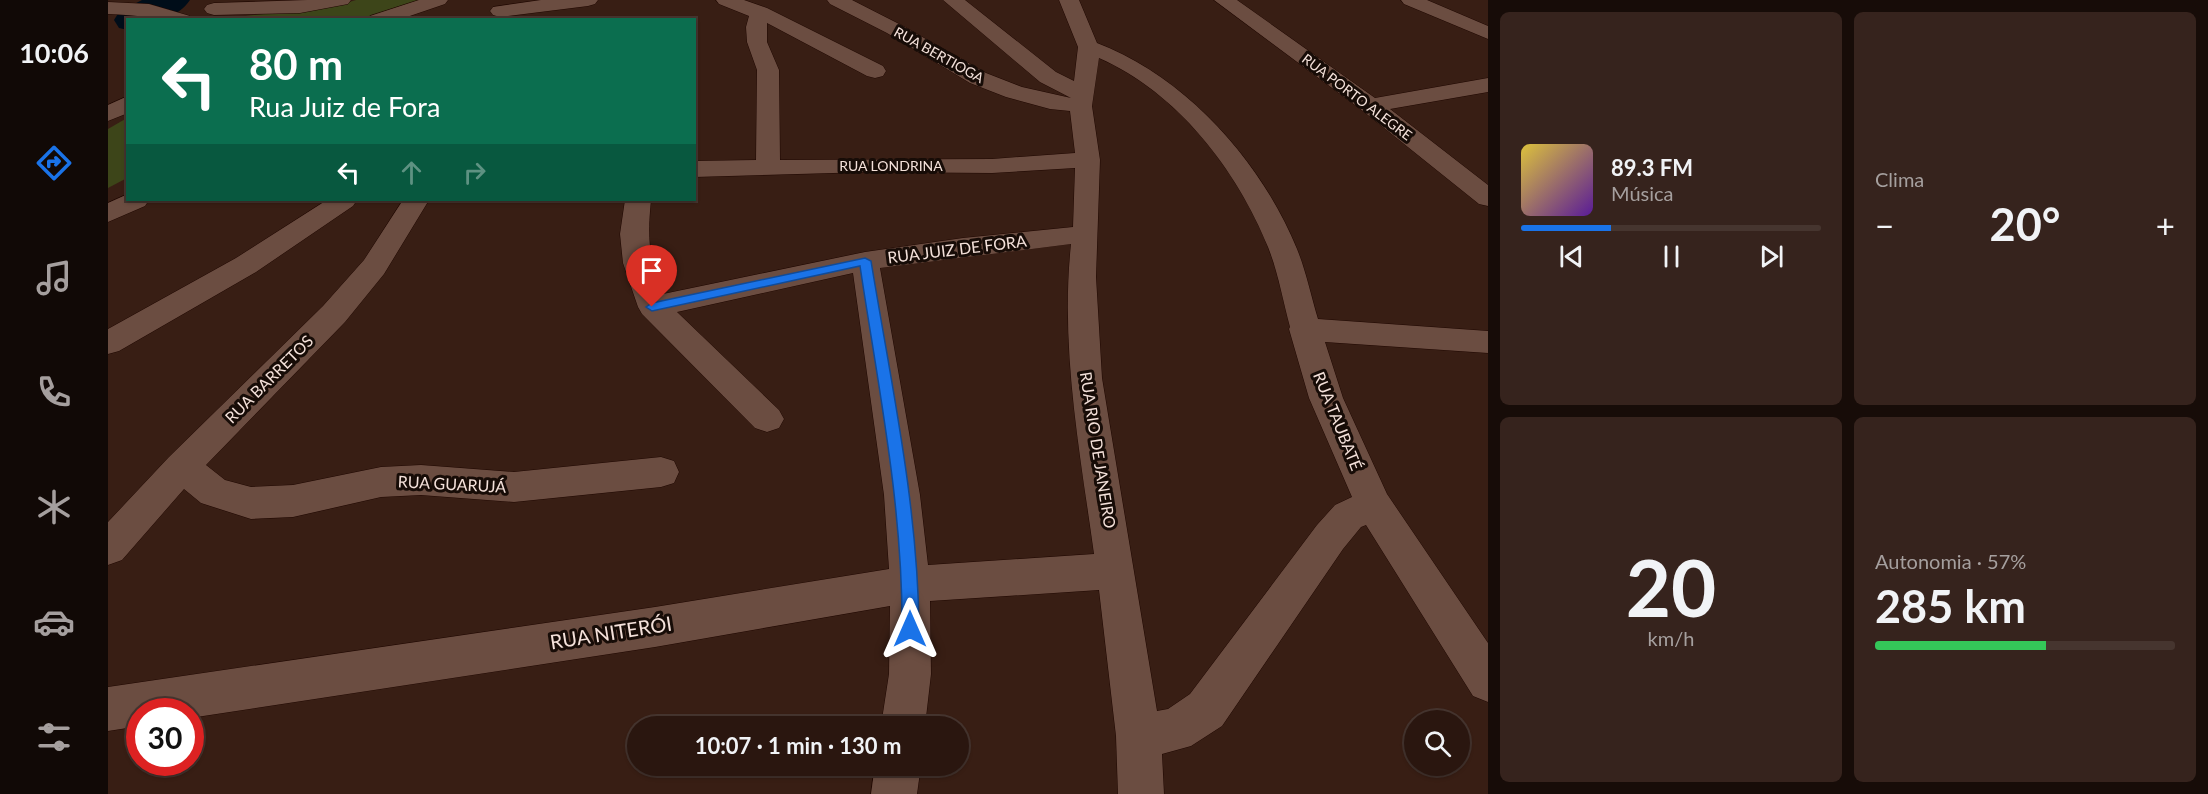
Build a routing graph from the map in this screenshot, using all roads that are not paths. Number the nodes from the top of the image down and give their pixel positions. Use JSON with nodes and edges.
{"nodes":[{"id":1,"x":341,"y":0,"type":"edge"},
{"id":2,"x":438,"y":0,"type":"edge"},
{"id":3,"x":726,"y":0,"type":"edge"},
{"id":4,"x":837,"y":0,"type":"edge"},
{"id":5,"x":952,"y":0,"type":"edge"},
{"id":6,"x":1069,"y":0,"type":"edge"},
{"id":7,"x":1224,"y":0,"type":"edge"},
{"id":8,"x":1411,"y":0,"type":"edge"},
{"id":9,"x":581,"y":1,"type":"edge"},
{"id":10,"x":116,"y":8,"type":"edge"},
{"id":11,"x":214,"y":9,"type":"junction"},
{"id":12,"x":498,"y":10,"type":"edge"},
{"id":13,"x":181,"y":12,"type":"edge"},
{"id":14,"x":760,"y":12,"type":"junction"},
{"id":15,"x":396,"y":16,"type":"edge"},
{"id":16,"x":238,"y":18,"type":"edge"},
{"id":17,"x":588,"y":18,"type":"edge"},
{"id":18,"x":1488,"y":33,"type":"edge"},
{"id":19,"x":1088,"y":47,"type":"junction"},
{"id":20,"x":875,"y":70,"type":"dead end"},
{"id":21,"x":1488,"y":85,"type":"edge"},
{"id":22,"x":1082,"y":100,"type":"junction"},
{"id":23,"x":126,"y":104,"type":"edge"},
{"id":24,"x":1371,"y":106,"type":"junction"},
{"id":25,"x":108,"y":114,"type":"edge"},
{"id":26,"x":1088,"y":160,"type":"junction"},
{"id":27,"x":768,"y":167,"type":"junction"},
{"id":28,"x":696,"y":169,"type":"edge"},
{"id":29,"x":1488,"y":198,"type":"edge"},
{"id":30,"x":134,"y":201,"type":"edge"},
{"id":31,"x":343,"y":201,"type":"edge"},
{"id":32,"x":415,"y":201,"type":"edge"},
{"id":33,"x":638,"y":201,"type":"edge"},
{"id":34,"x":108,"y":214,"type":"edge"},
{"id":35,"x":1086,"y":234,"type":"junction"},
{"id":36,"x":865,"y":261,"type":"junction"},
{"id":37,"x":652,"y":307,"type":"junction"},
{"id":38,"x":1304,"y":329,"type":"junction"},
{"id":39,"x":1488,"y":342,"type":"edge"},
{"id":40,"x":108,"y":343,"type":"edge"},
{"id":41,"x":767,"y":419,"type":"dead end"},
{"id":42,"x":182,"y":467,"type":"junction"},
{"id":43,"x":661,"y":472,"type":"dead end"},
{"id":44,"x":1373,"y":504,"type":"junction"},
{"id":45,"x":108,"y":548,"type":"edge"},
{"id":46,"x":1116,"y":571,"type":"junction"},
{"id":47,"x":910,"y":584,"type":"junction"},
{"id":48,"x":1488,"y":681,"type":"edge"},
{"id":49,"x":108,"y":709,"type":"edge"},
{"id":50,"x":904,"y":716,"type":"edge"},
{"id":51,"x":1138,"y":736,"type":"junction"},
{"id":52,"x":896,"y":776,"type":"edge"},
{"id":53,"x":894,"y":794,"type":"edge"},
{"id":54,"x":1141,"y":794,"type":"edge"}],
"edges":[{"from":1,"to":11,"type":"street"},
{"from":2,"to":15,"type":"street"},
{"from":3,"to":14,"type":"street"},
{"from":4,"to":22,"type":"street","name":"RUA BERTIOGA"},
{"from":5,"to":22,"type":"street"},
{"from":6,"to":19,"type":"street","name":"RUA RIO DE JANEIRO"},
{"from":7,"to":24,"type":"street","name":"RUA PORTO ALEGRE"},
{"from":8,"to":18,"type":"street"},
{"from":9,"to":12,"type":"street"},
{"from":9,"to":17,"type":"street"},
{"from":10,"to":13,"type":"street"},
{"from":11,"to":13,"type":"street"},
{"from":11,"to":16,"type":"street"},
{"from":14,"to":20,"type":"street"},
{"from":14,"to":27,"type":"street"},
{"from":19,"to":22,"type":"street","name":"RUA RIO DE JANEIRO"},
{"from":19,"to":38,"type":"street","name":"RUA TAUBATÉ"},
{"from":21,"to":24,"type":"street"},
{"from":22,"to":26,"type":"street","name":"RUA RIO DE JANEIRO"},
{"from":23,"to":25,"type":"street"},
{"from":24,"to":29,"type":"street","name":"RUA PORTO ALEGRE"},
{"from":26,"to":27,"type":"street","name":"RUA LONDRINA"},
{"from":26,"to":35,"type":"street","name":"RUA RIO DE JANEIRO"},
{"from":27,"to":28,"type":"street","name":"RUA LONDRINA"},
{"from":30,"to":34,"type":"street"},
{"from":31,"to":40,"type":"street"},
{"from":32,"to":42,"type":"street","name":"RUA BARRETOS"},
{"from":33,"to":37,"type":"street"},
{"from":35,"to":36,"type":"street","name":"RUA JUIZ DE FORA"},
{"from":35,"to":46,"type":"street","name":"RUA RIO DE JANEIRO"},
{"from":36,"to":37,"type":"street","name":"RUA JUIZ DE FORA"},
{"from":36,"to":47,"type":"street"},
{"from":37,"to":41,"type":"street"},
{"from":38,"to":39,"type":"street"},
{"from":38,"to":44,"type":"street","name":"RUA TAUBATÉ"},
{"from":42,"to":43,"type":"street","name":"RUA GUARUJÁ"},
{"from":42,"to":45,"type":"street","name":"RUA BARRETOS"},
{"from":44,"to":48,"type":"street","name":"RUA TAUBATÉ"},
{"from":44,"to":51,"type":"street"},
{"from":46,"to":47,"type":"street","name":"RUA NITERÓI"},
{"from":46,"to":51,"type":"street","name":"RUA RIO DE JANEIRO"},
{"from":47,"to":49,"type":"street","name":"RUA NITERÓI"},
{"from":47,"to":50,"type":"street"},
{"from":51,"to":54,"type":"street","name":"RUA RIO DE JANEIRO"},
{"from":52,"to":53,"type":"street"}]}
